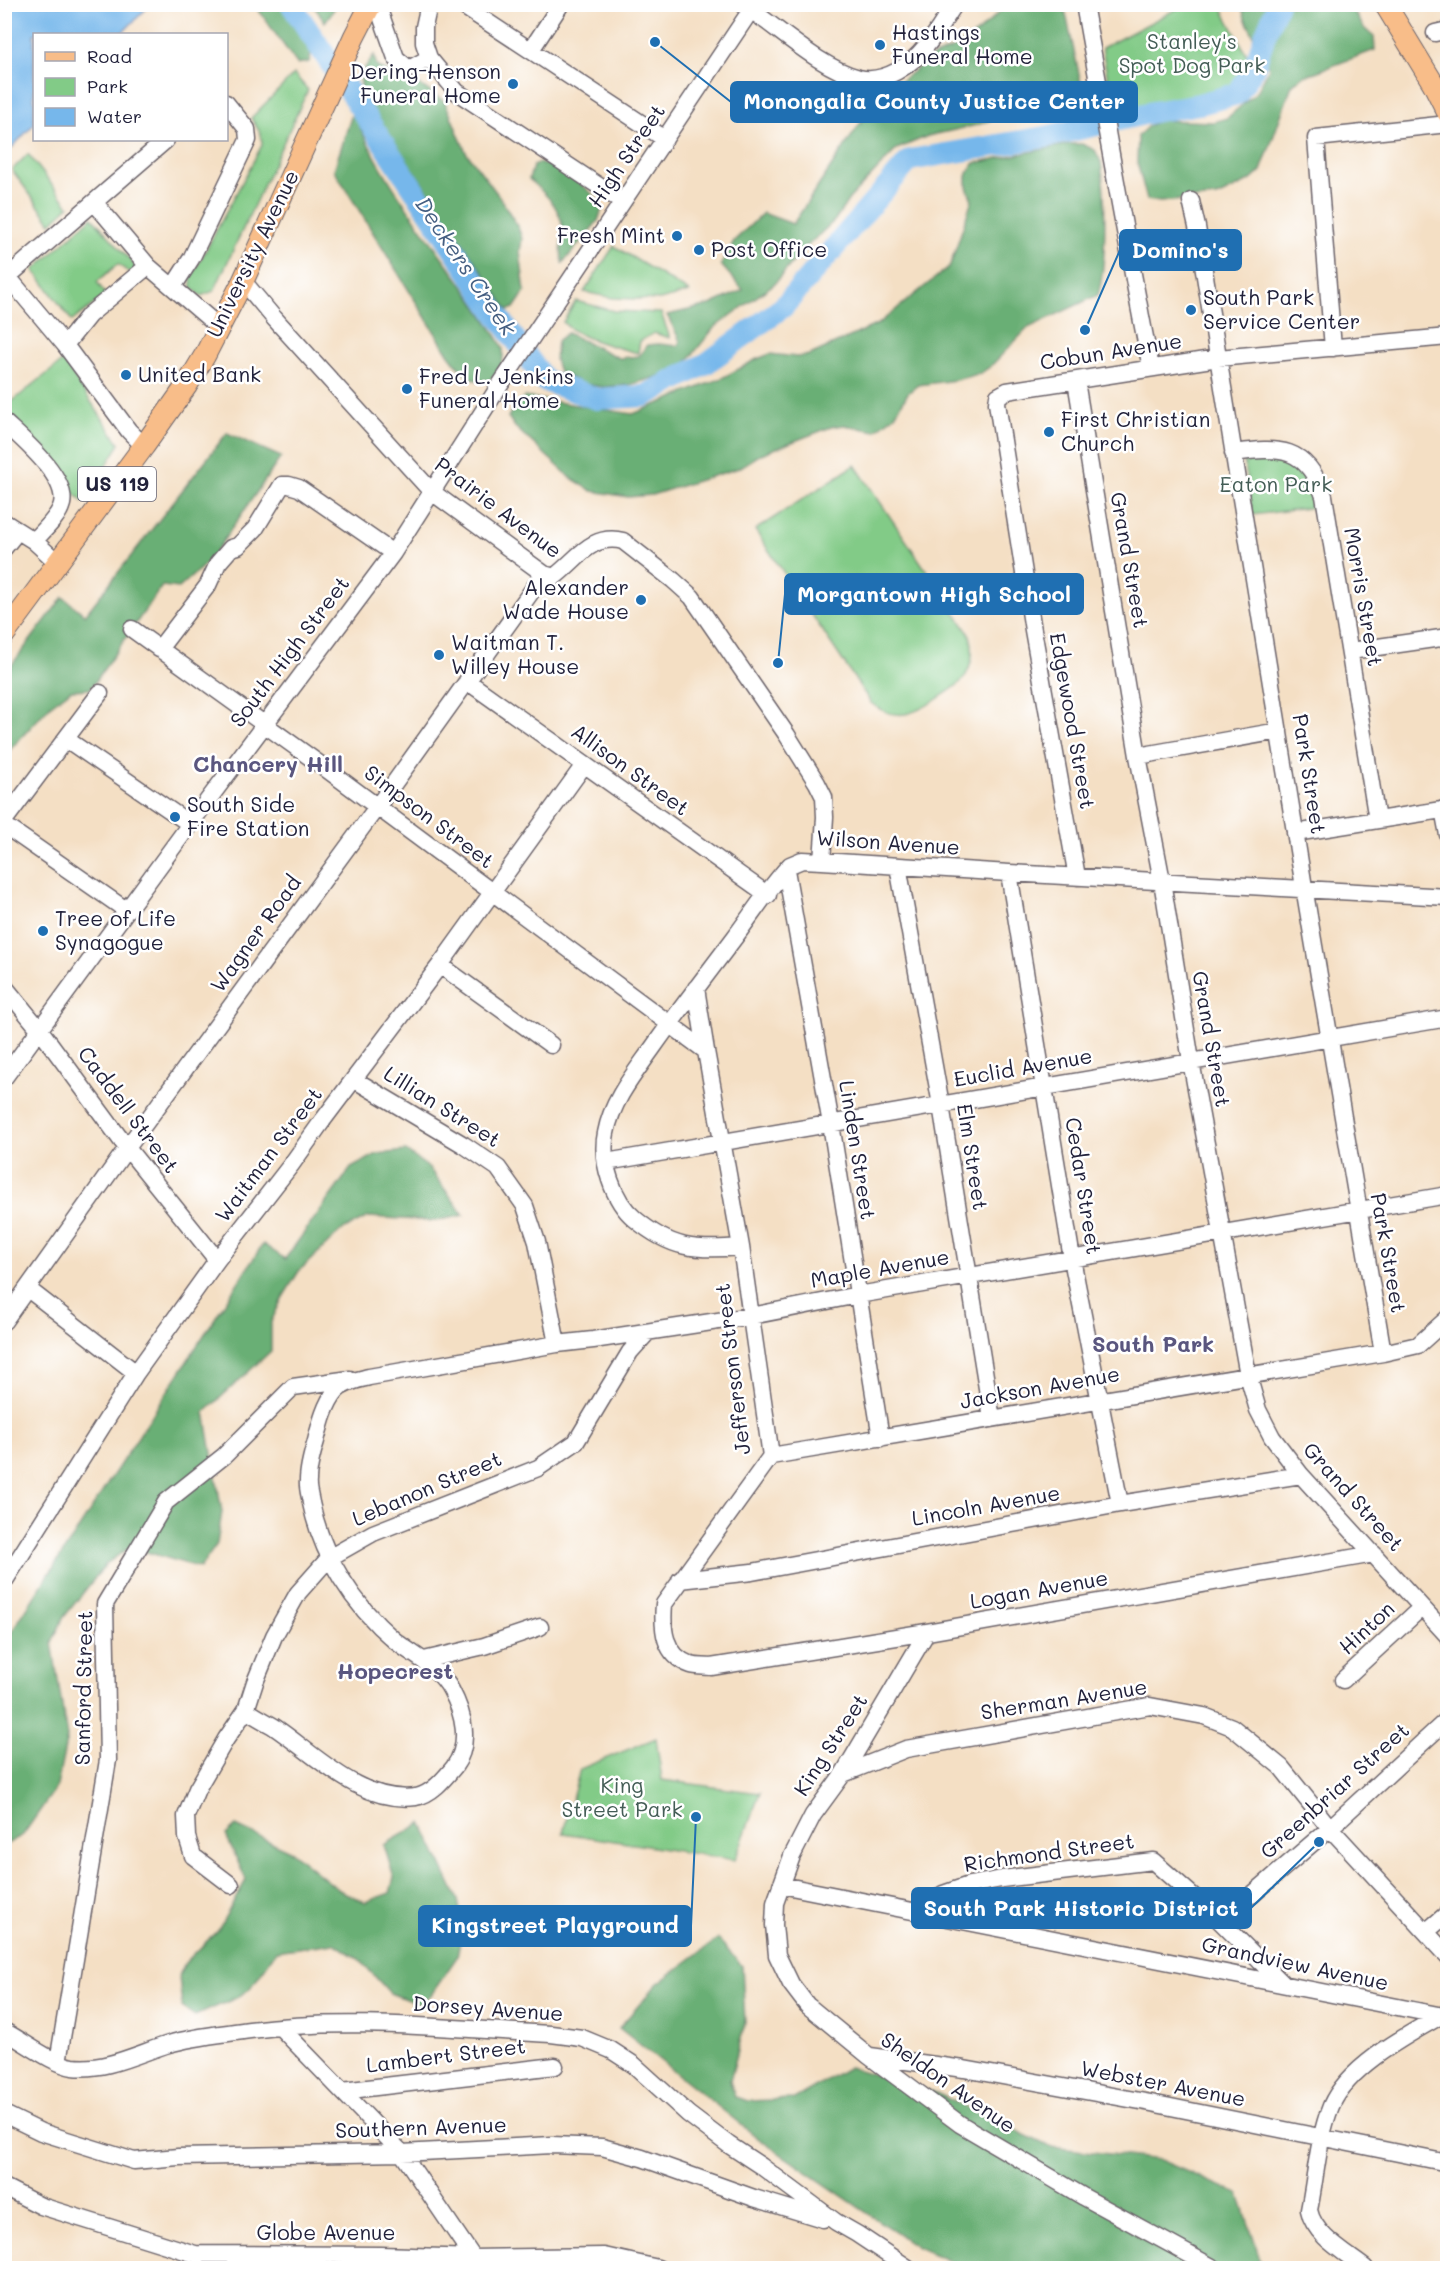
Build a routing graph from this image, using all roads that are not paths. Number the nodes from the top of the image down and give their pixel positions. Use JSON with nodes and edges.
{"nodes":[{"id":1,"x":371,"y":4,"type":"edge"},
{"id":2,"x":376,"y":4,"type":"edge"},
{"id":3,"x":429,"y":4,"type":"edge"},
{"id":4,"x":460,"y":4,"type":"edge"},
{"id":5,"x":561,"y":4,"type":"edge"},
{"id":6,"x":955,"y":4,"type":"edge"},
{"id":7,"x":1084,"y":4,"type":"edge"},
{"id":8,"x":1384,"y":4,"type":"edge"},
{"id":9,"x":750,"y":6,"type":"edge"},
{"id":10,"x":531,"y":50,"type":"junction"},
{"id":11,"x":429,"y":57,"type":"junction"},
{"id":12,"x":228,"y":105,"type":"edge"},
{"id":13,"x":1448,"y":112,"type":"edge"},
{"id":14,"x":1448,"y":123,"type":"edge"},
{"id":15,"x":665,"y":140,"type":"junction"},
{"id":16,"x":165,"y":141,"type":"edge"},
{"id":17,"x":614,"y":196,"type":"dead end"},
{"id":18,"x":1191,"y":201,"type":"dead end"},
{"id":19,"x":94,"y":202,"type":"junction"},
{"id":20,"x":148,"y":266,"type":"junction"},
{"id":21,"x":6,"y":278,"type":"edge"},
{"id":22,"x":243,"y":281,"type":"junction"},
{"id":23,"x":173,"y":287,"type":"junction"},
{"id":24,"x":219,"y":327,"type":"junction"},
{"id":25,"x":1448,"y":337,"type":"edge"},
{"id":26,"x":65,"y":345,"type":"junction"},
{"id":27,"x":1333,"y":348,"type":"junction"},
{"id":28,"x":1218,"y":358,"type":"junction"},
{"id":29,"x":1151,"y":368,"type":"junction"},
{"id":30,"x":1076,"y":381,"type":"junction"},
{"id":31,"x":998,"y":396,"type":"joint"},
{"id":32,"x":4,"y":422,"type":"edge"},
{"id":33,"x":477,"y":423,"type":"joint"},
{"id":34,"x":144,"y":446,"type":"junction"},
{"id":35,"x":1233,"y":453,"type":"junction"},
{"id":36,"x":432,"y":492,"type":"junction"},
{"id":37,"x":11,"y":527,"type":"edge"},
{"id":38,"x":34,"y":541,"type":"junction"},
{"id":39,"x":4,"y":548,"type":"edge"},
{"id":40,"x":393,"y":553,"type":"junction"},
{"id":41,"x":58,"y":563,"type":"junction"},
{"id":42,"x":544,"y":574,"type":"junction"},
{"id":43,"x":132,"y":629,"type":"dead end"},
{"id":44,"x":4,"y":635,"type":"edge"},
{"id":45,"x":1448,"y":637,"type":"edge"},
{"id":46,"x":159,"y":649,"type":"junction"},
{"id":47,"x":1350,"y":651,"type":"junction"},
{"id":48,"x":467,"y":681,"type":"junction"},
{"id":49,"x":100,"y":693,"type":"dead end"},
{"id":50,"x":264,"y":724,"type":"junction"},
{"id":51,"x":1279,"y":731,"type":"junction"},
{"id":52,"x":66,"y":740,"type":"junction"},
{"id":53,"x":1138,"y":756,"type":"junction"},
{"id":54,"x":584,"y":765,"type":"junction"},
{"id":55,"x":377,"y":807,"type":"junction"},
{"id":56,"x":1445,"y":809,"type":"edge"},
{"id":57,"x":1377,"y":820,"type":"junction"},
{"id":58,"x":4,"y":823,"type":"edge"},
{"id":59,"x":190,"y":824,"type":"junction"},
{"id":60,"x":1295,"y":833,"type":"junction"},
{"id":61,"x":1448,"y":835,"type":"edge"},
{"id":62,"x":822,"y":861,"type":"junction"},
{"id":63,"x":898,"y":866,"type":"junction"},
{"id":64,"x":786,"y":870,"type":"junction"},
{"id":65,"x":1009,"y":873,"type":"junction"},
{"id":66,"x":1077,"y":877,"type":"junction"},
{"id":67,"x":1162,"y":881,"type":"junction"},
{"id":68,"x":1305,"y":889,"type":"junction"},
{"id":69,"x":492,"y":892,"type":"junction"},
{"id":70,"x":768,"y":895,"type":"junction"},
{"id":71,"x":1448,"y":897,"type":"edge"},
{"id":72,"x":126,"y":910,"type":"junction"},
{"id":73,"x":440,"y":965,"type":"junction"},
{"id":74,"x":696,"y":988,"type":"junction"},
{"id":75,"x":7,"y":995,"type":"edge"},
{"id":76,"x":1448,"y":1018,"type":"edge"},
{"id":77,"x":669,"y":1024,"type":"junction"},
{"id":78,"x":40,"y":1030,"type":"junction"},
{"id":79,"x":1331,"y":1039,"type":"junction"},
{"id":80,"x":551,"y":1045,"type":"dead end"},
{"id":81,"x":706,"y":1051,"type":"junction"},
{"id":82,"x":1191,"y":1061,"type":"junction"},
{"id":83,"x":4,"y":1078,"type":"edge"},
{"id":84,"x":355,"y":1080,"type":"junction"},
{"id":85,"x":1044,"y":1086,"type":"junction"},
{"id":86,"x":941,"y":1105,"type":"junction"},
{"id":87,"x":831,"y":1124,"type":"junction"},
{"id":88,"x":722,"y":1143,"type":"junction"},
{"id":89,"x":126,"y":1148,"type":"junction"},
{"id":90,"x":606,"y":1162,"type":"junction"},
{"id":91,"x":1448,"y":1195,"type":"edge"},
{"id":92,"x":1358,"y":1211,"type":"junction"},
{"id":93,"x":1222,"y":1232,"type":"junction"},
{"id":94,"x":741,"y":1246,"type":"junction"},
{"id":95,"x":1072,"y":1259,"type":"junction"},
{"id":96,"x":217,"y":1260,"type":"junction"},
{"id":97,"x":969,"y":1276,"type":"junction"},
{"id":98,"x":28,"y":1289,"type":"junction"},
{"id":99,"x":858,"y":1295,"type":"junction"},
{"id":100,"x":751,"y":1316,"type":"junction"},
{"id":101,"x":1448,"y":1318,"type":"edge"},
{"id":102,"x":4,"y":1322,"type":"edge"},
{"id":103,"x":648,"y":1332,"type":"junction"},
{"id":104,"x":557,"y":1344,"type":"junction"},
{"id":105,"x":1383,"y":1353,"type":"junction"},
{"id":106,"x":136,"y":1373,"type":"junction"},
{"id":107,"x":1248,"y":1376,"type":"junction"},
{"id":108,"x":369,"y":1377,"type":"junction"},
{"id":109,"x":1099,"y":1401,"type":"junction"},
{"id":110,"x":992,"y":1419,"type":"junction"},
{"id":111,"x":881,"y":1438,"type":"junction"},
{"id":112,"x":771,"y":1456,"type":"junction"},
{"id":113,"x":1301,"y":1475,"type":"junction"},
{"id":114,"x":1120,"y":1504,"type":"junction"},
{"id":115,"x":1374,"y":1554,"type":"junction"},
{"id":116,"x":329,"y":1558,"type":"junction"},
{"id":117,"x":680,"y":1580,"type":"junction"},
{"id":118,"x":4,"y":1582,"type":"edge"},
{"id":119,"x":1421,"y":1608,"type":"junction"},
{"id":120,"x":540,"y":1627,"type":"dead end"},
{"id":121,"x":927,"y":1632,"type":"junction"},
{"id":122,"x":1448,"y":1636,"type":"edge"},
{"id":123,"x":424,"y":1660,"type":"junction"},
{"id":124,"x":711,"y":1667,"type":"joint"},
{"id":125,"x":1342,"y":1680,"type":"dead end"},
{"id":126,"x":246,"y":1710,"type":"junction"},
{"id":127,"x":1448,"y":1719,"type":"edge"},
{"id":128,"x":843,"y":1774,"type":"junction"},
{"id":129,"x":1330,"y":1828,"type":"junction"},
{"id":130,"x":231,"y":1885,"type":"dead end"},
{"id":131,"x":781,"y":1885,"type":"junction"},
{"id":132,"x":1252,"y":1895,"type":"dead end"},
{"id":133,"x":924,"y":1913,"type":"junction"},
{"id":134,"x":1448,"y":1913,"type":"edge"},
{"id":135,"x":1426,"y":1932,"type":"junction"},
{"id":136,"x":1448,"y":1956,"type":"edge"},
{"id":137,"x":1283,"y":1984,"type":"junction"},
{"id":138,"x":1445,"y":2015,"type":"edge"},
{"id":139,"x":280,"y":2027,"type":"junction"},
{"id":140,"x":4,"y":2031,"type":"edge"},
{"id":141,"x":869,"y":2056,"type":"junction"},
{"id":142,"x":58,"y":2062,"type":"junction"},
{"id":143,"x":555,"y":2066,"type":"dead end"},
{"id":144,"x":342,"y":2091,"type":"junction"},
{"id":145,"x":4,"y":2114,"type":"edge"},
{"id":146,"x":1323,"y":2139,"type":"junction"},
{"id":147,"x":402,"y":2153,"type":"junction"},
{"id":148,"x":1448,"y":2163,"type":"edge"},
{"id":149,"x":4,"y":2187,"type":"edge"},
{"id":150,"x":836,"y":2222,"type":"junction"},
{"id":151,"x":195,"y":2261,"type":"edge"},
{"id":152,"x":477,"y":2263,"type":"edge"},
{"id":153,"x":658,"y":2268,"type":"edge"},
{"id":154,"x":908,"y":2268,"type":"edge"},
{"id":155,"x":1214,"y":2268,"type":"edge"},
{"id":156,"x":1365,"y":2268,"type":"edge"}],
"edges":[{"from":1,"to":22,"type":"main road","name":"University Avenue","number":"US 119"},
{"from":2,"to":11,"type":"street"},
{"from":3,"to":11,"type":"street"},
{"from":4,"to":10,"type":"street"},
{"from":5,"to":10,"type":"street"},
{"from":6,"to":9,"type":"street"},
{"from":7,"to":29,"type":"street"},
{"from":8,"to":13,"type":"main road"},
{"from":9,"to":15,"type":"street","name":"High Street"},
{"from":10,"to":15,"type":"street"},
{"from":11,"to":17,"type":"street"},
{"from":12,"to":23,"type":"street"},
{"from":14,"to":27,"type":"street"},
{"from":15,"to":33,"type":"street","name":"High Street"},
{"from":16,"to":19,"type":"street"},
{"from":18,"to":28,"type":"street","name":"Park Street"},
{"from":19,"to":20,"type":"street"},
{"from":19,"to":21,"type":"street"},
{"from":20,"to":23,"type":"street"},
{"from":20,"to":26,"type":"street"},
{"from":21,"to":26,"type":"street"},
{"from":22,"to":24,"type":"main road","name":"University Avenue","number":"US 119"},
{"from":22,"to":36,"type":"street","name":"Prairie Avenue"},
{"from":23,"to":24,"type":"street"},
{"from":24,"to":34,"type":"main road","name":"University Avenue","number":"US 119"},
{"from":25,"to":27,"type":"street","name":"Cobun Avenue"},
{"from":26,"to":34,"type":"street"},
{"from":27,"to":28,"type":"street","name":"Cobun Avenue"},
{"from":28,"to":29,"type":"street","name":"Cobun Avenue"},
{"from":28,"to":35,"type":"street","name":"Park Street"},
{"from":29,"to":30,"type":"street","name":"Cobun Avenue"},
{"from":30,"to":31,"type":"street","name":"Cobun Avenue"},
{"from":30,"to":53,"type":"street","name":"Grand Street"},
{"from":31,"to":66,"type":"street","name":"Edgewood Street"},
{"from":32,"to":38,"type":"street"},
{"from":33,"to":36,"type":"street","name":"South High Street"},
{"from":34,"to":41,"type":"main road","name":"University Avenue","number":"US 119"},
{"from":35,"to":47,"type":"street","name":"Morris Street"},
{"from":35,"to":51,"type":"street","name":"Park Street"},
{"from":36,"to":40,"type":"street","name":"South High Street"},
{"from":36,"to":42,"type":"street","name":"Prairie Avenue"},
{"from":37,"to":38,"type":"street"},
{"from":37,"to":39,"type":"street"},
{"from":38,"to":41,"type":"street"},
{"from":40,"to":46,"type":"street"},
{"from":40,"to":50,"type":"street","name":"South High Street"},
{"from":41,"to":44,"type":"main road","name":"University Avenue","number":"US 119"},
{"from":42,"to":48,"type":"street","name":"Wagner Road"},
{"from":42,"to":62,"type":"street","name":"Prairie Avenue"},
{"from":43,"to":46,"type":"street","name":"Simpson Street"},
{"from":45,"to":47,"type":"street"},
{"from":46,"to":50,"type":"street","name":"Simpson Street"},
{"from":47,"to":57,"type":"street","name":"Morris Street"},
{"from":48,"to":54,"type":"street","name":"Allison Street"},
{"from":48,"to":55,"type":"street","name":"Wagner Road"},
{"from":49,"to":52,"type":"street"},
{"from":50,"to":55,"type":"street","name":"Simpson Street"},
{"from":50,"to":59,"type":"street","name":"South High Street"},
{"from":51,"to":53,"type":"street"},
{"from":51,"to":60,"type":"street","name":"Park Street"},
{"from":52,"to":58,"type":"street"},
{"from":52,"to":59,"type":"street"},
{"from":53,"to":67,"type":"street","name":"Grand Street"},
{"from":54,"to":69,"type":"street","name":"Waitman Street"},
{"from":54,"to":70,"type":"street","name":"Allison Street"},
{"from":55,"to":69,"type":"street","name":"Simpson Street"},
{"from":55,"to":89,"type":"street","name":"Wagner Road"},
{"from":56,"to":57,"type":"street"},
{"from":56,"to":61,"type":"street"},
{"from":57,"to":60,"type":"street"},
{"from":58,"to":72,"type":"street"},
{"from":59,"to":72,"type":"street","name":"South High Street"},
{"from":60,"to":68,"type":"street","name":"Park Street"},
{"from":62,"to":63,"type":"street","name":"Wilson Avenue"},
{"from":62,"to":64,"type":"street","name":"Wilson Avenue"},
{"from":63,"to":65,"type":"street","name":"Wilson Avenue"},
{"from":63,"to":86,"type":"street","name":"Elm Street"},
{"from":64,"to":70,"type":"street"},
{"from":64,"to":87,"type":"street","name":"Linden Street"},
{"from":65,"to":66,"type":"street","name":"Wilson Avenue"},
{"from":65,"to":85,"type":"street","name":"Cedar Street"},
{"from":66,"to":67,"type":"street","name":"Wilson Avenue"},
{"from":67,"to":68,"type":"street","name":"Wilson Avenue"},
{"from":67,"to":82,"type":"street","name":"Grand Street"},
{"from":68,"to":71,"type":"street","name":"Wilson Avenue"},
{"from":68,"to":79,"type":"street","name":"Park Street"},
{"from":69,"to":73,"type":"street","name":"Waitman Street"},
{"from":69,"to":77,"type":"street","name":"Simpson Street"},
{"from":70,"to":74,"type":"street"},
{"from":72,"to":78,"type":"street","name":"South High Street"},
{"from":73,"to":80,"type":"street"},
{"from":73,"to":84,"type":"street","name":"Waitman Street"},
{"from":74,"to":77,"type":"street"},
{"from":74,"to":81,"type":"street","name":"Jefferson Street"},
{"from":75,"to":78,"type":"street","name":"Caddell Street"},
{"from":76,"to":79,"type":"street","name":"Euclid Avenue"},
{"from":77,"to":81,"type":"street"},
{"from":77,"to":90,"type":"street"},
{"from":78,"to":83,"type":"street","name":"South High Street"},
{"from":78,"to":89,"type":"street","name":"Caddell Street"},
{"from":79,"to":82,"type":"street","name":"Euclid Avenue"},
{"from":79,"to":92,"type":"street","name":"Park Street"},
{"from":81,"to":88,"type":"street","name":"Jefferson Street"},
{"from":82,"to":85,"type":"street","name":"Euclid Avenue"},
{"from":82,"to":93,"type":"street","name":"Grand Street"},
{"from":84,"to":96,"type":"street","name":"Waitman Street"},
{"from":84,"to":104,"type":"street","name":"Lillian Street"},
{"from":85,"to":86,"type":"street","name":"Euclid Avenue"},
{"from":85,"to":95,"type":"street","name":"Cedar Street"},
{"from":86,"to":87,"type":"street","name":"Euclid Avenue"},
{"from":86,"to":97,"type":"street","name":"Elm Street"},
{"from":87,"to":88,"type":"street","name":"Euclid Avenue"},
{"from":87,"to":99,"type":"street","name":"Linden Street"},
{"from":88,"to":90,"type":"street","name":"Euclid Avenue"},
{"from":88,"to":94,"type":"street","name":"Jefferson Street"},
{"from":89,"to":96,"type":"street","name":"Caddell Street"},
{"from":89,"to":98,"type":"street","name":"Wagner Road"},
{"from":90,"to":94,"type":"street"},
{"from":91,"to":92,"type":"street","name":"Maple Avenue"},
{"from":92,"to":93,"type":"street","name":"Maple Avenue"},
{"from":92,"to":105,"type":"street","name":"Park Street"},
{"from":93,"to":95,"type":"street","name":"Maple Avenue"},
{"from":93,"to":107,"type":"street","name":"Grand Street"},
{"from":94,"to":100,"type":"street","name":"Jefferson Street"},
{"from":95,"to":97,"type":"street","name":"Maple Avenue"},
{"from":95,"to":109,"type":"street","name":"Cedar Street"},
{"from":96,"to":106,"type":"street","name":"Waitman Street"},
{"from":97,"to":99,"type":"street","name":"Maple Avenue"},
{"from":97,"to":110,"type":"street","name":"Elm Street"},
{"from":98,"to":102,"type":"street","name":"Wagner Road"},
{"from":98,"to":106,"type":"street"},
{"from":99,"to":100,"type":"street","name":"Maple Avenue"},
{"from":99,"to":111,"type":"street","name":"Linden Street"},
{"from":100,"to":103,"type":"street","name":"Maple Avenue"},
{"from":100,"to":112,"type":"street","name":"Jefferson Street"},
{"from":101,"to":105,"type":"street","name":"Jackson Avenue"},
{"from":103,"to":104,"type":"street","name":"Maple Avenue"},
{"from":103,"to":116,"type":"street","name":"Lebanon Street"},
{"from":104,"to":108,"type":"street","name":"Maple Avenue"},
{"from":105,"to":107,"type":"street","name":"Jackson Avenue"},
{"from":106,"to":118,"type":"street","name":"Waitman Street"},
{"from":107,"to":109,"type":"street","name":"Jackson Avenue"},
{"from":107,"to":113,"type":"street","name":"Grand Street"},
{"from":108,"to":116,"type":"street","name":"Maple Avenue"},
{"from":108,"to":142,"type":"street","name":"Sanford Street"},
{"from":109,"to":110,"type":"street","name":"Jackson Avenue"},
{"from":109,"to":114,"type":"street","name":"Cedar Street"},
{"from":110,"to":111,"type":"street","name":"Jackson Avenue"},
{"from":111,"to":112,"type":"street","name":"Jackson Avenue"},
{"from":112,"to":117,"type":"street","name":"Jefferson Street"},
{"from":113,"to":114,"type":"street","name":"Lincoln Avenue"},
{"from":113,"to":115,"type":"street","name":"Grand Street"},
{"from":114,"to":117,"type":"street","name":"Lincoln Avenue"},
{"from":115,"to":119,"type":"street","name":"Grand Street"},
{"from":115,"to":121,"type":"street","name":"Logan Avenue"},
{"from":116,"to":123,"type":"street"},
{"from":116,"to":126,"type":"street","name":"Lebanon Street"},
{"from":117,"to":124,"type":"street","name":"Jefferson Street"},
{"from":119,"to":122,"type":"street","name":"Grand Street"},
{"from":119,"to":125,"type":"street","name":"Hinton"},
{"from":120,"to":123,"type":"street"},
{"from":121,"to":124,"type":"street","name":"Logan Avenue"},
{"from":121,"to":128,"type":"street","name":"King Street"},
{"from":123,"to":126,"type":"street"},
{"from":126,"to":130,"type":"street","name":"Lebanon Street"},
{"from":127,"to":129,"type":"street","name":"Greenbriar Street"},
{"from":128,"to":129,"type":"street","name":"Sherman Avenue"},
{"from":128,"to":131,"type":"street","name":"King Street"},
{"from":129,"to":132,"type":"street","name":"Greenbriar Street"},
{"from":129,"to":135,"type":"street","name":"Sherman Avenue"},
{"from":131,"to":133,"type":"street","name":"Grandview Avenue"},
{"from":131,"to":141,"type":"street","name":"Sheldon Avenue"},
{"from":133,"to":137,"type":"street","name":"Grandview Avenue"},
{"from":133,"to":137,"type":"street","name":"Richmond Street"},
{"from":134,"to":135,"type":"street"},
{"from":135,"to":136,"type":"street","name":"Sherman Avenue"},
{"from":137,"to":138,"type":"street","name":"Grandview Avenue"},
{"from":138,"to":146,"type":"street"},
{"from":139,"to":142,"type":"street","name":"Dorsey Avenue"},
{"from":139,"to":144,"type":"street"},
{"from":139,"to":150,"type":"street","name":"Dorsey Avenue"},
{"from":140,"to":142,"type":"street","name":"Dorsey Avenue"},
{"from":141,"to":146,"type":"street","name":"Webster Avenue"},
{"from":141,"to":155,"type":"street","name":"Sheldon Avenue"},
{"from":143,"to":144,"type":"street","name":"Lambert Street"},
{"from":144,"to":147,"type":"street"},
{"from":145,"to":147,"type":"street","name":"Southern Avenue"},
{"from":146,"to":148,"type":"street","name":"Webster Avenue"},
{"from":146,"to":156,"type":"street"},
{"from":147,"to":150,"type":"street","name":"Southern Avenue"},
{"from":147,"to":152,"type":"street"},
{"from":149,"to":151,"type":"street","name":"Globe Avenue"},
{"from":150,"to":154,"type":"street","name":"Dorsey Avenue"},
{"from":151,"to":152,"type":"street","name":"Globe Avenue"},
{"from":152,"to":153,"type":"street","name":"Globe Avenue"}]}
